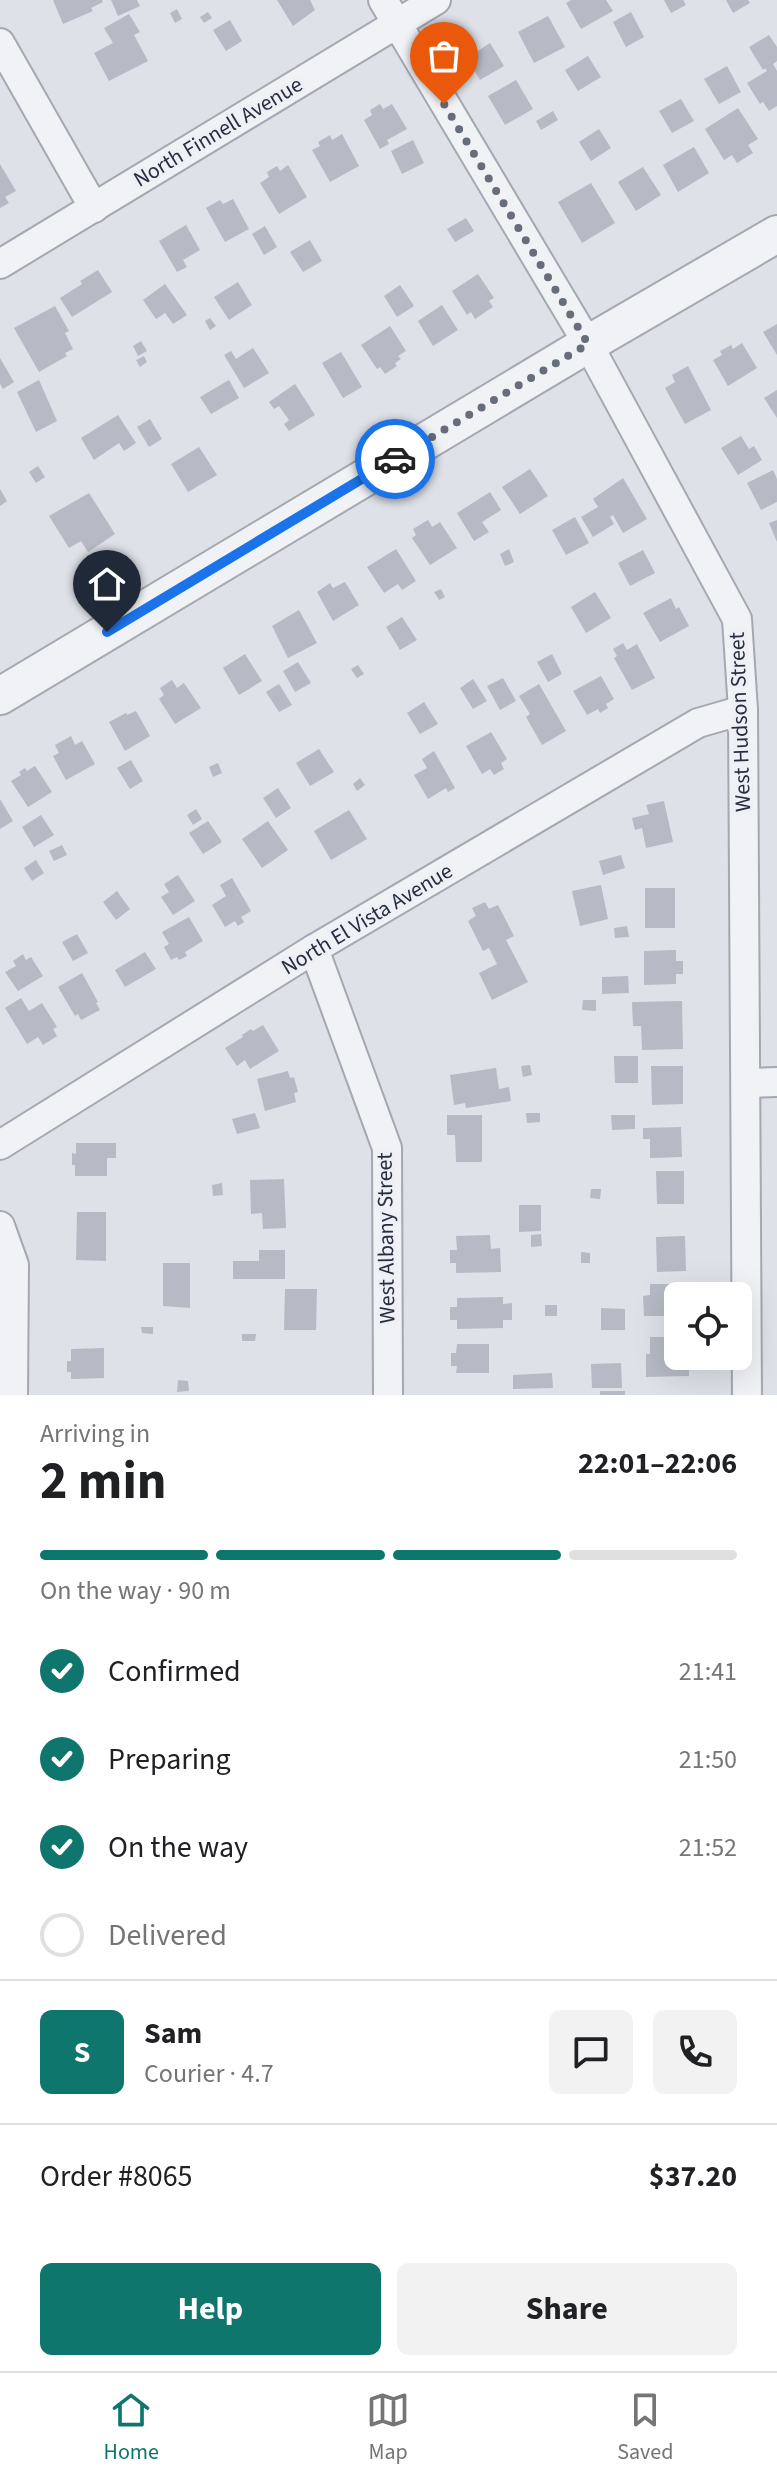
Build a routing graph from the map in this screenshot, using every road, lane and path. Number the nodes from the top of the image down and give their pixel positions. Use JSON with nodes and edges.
{"nodes":[{"id":1,"x":436,"y":0,"type":"edge"},
{"id":2,"x":390,"y":12,"type":"edge"},
{"id":3,"x":0,"y":43,"type":"edge"},
{"id":4,"x":94,"y":208,"type":"junction"},
{"id":5,"x":777,"y":234,"type":"edge"},
{"id":6,"x":0,"y":264,"type":"edge"},
{"id":7,"x":588,"y":344,"type":"junction"},
{"id":8,"x":0,"y":696,"type":"edge"},
{"id":9,"x":743,"y":710,"type":"junction"},
{"id":10,"x":314,"y":949,"type":"junction"},
{"id":11,"x":777,"y":1082,"type":"edge"},
{"id":12,"x":746,"y":1083,"type":"junction"},
{"id":13,"x":0,"y":1145,"type":"edge"},
{"id":14,"x":0,"y":1226,"type":"edge"},
{"id":15,"x":13,"y":1395,"type":"edge"},
{"id":16,"x":388,"y":1395,"type":"edge"},
{"id":17,"x":747,"y":1395,"type":"edge"}],
"edges":[{"from":1,"to":2,"type":"street","name":"North Finnell Avenue"},
{"from":2,"to":4,"type":"street","name":"North Finnell Avenue"},
{"from":2,"to":7,"type":"street","name":"West Hudson Street"},
{"from":3,"to":4,"type":"street"},
{"from":4,"to":6,"type":"street","name":"North Finnell Avenue"},
{"from":5,"to":7,"type":"street"},
{"from":7,"to":8,"type":"street"},
{"from":7,"to":9,"type":"street","name":"West Hudson Street"},
{"from":9,"to":10,"type":"street","name":"North El Vista Avenue"},
{"from":9,"to":12,"type":"street","name":"West Hudson Street"},
{"from":10,"to":13,"type":"street","name":"North El Vista Avenue"},
{"from":10,"to":16,"type":"street","name":"West Albany Street"},
{"from":11,"to":12,"type":"street"},
{"from":12,"to":17,"type":"street","name":"West Hudson Street"},
{"from":14,"to":15,"type":"street"}]}
